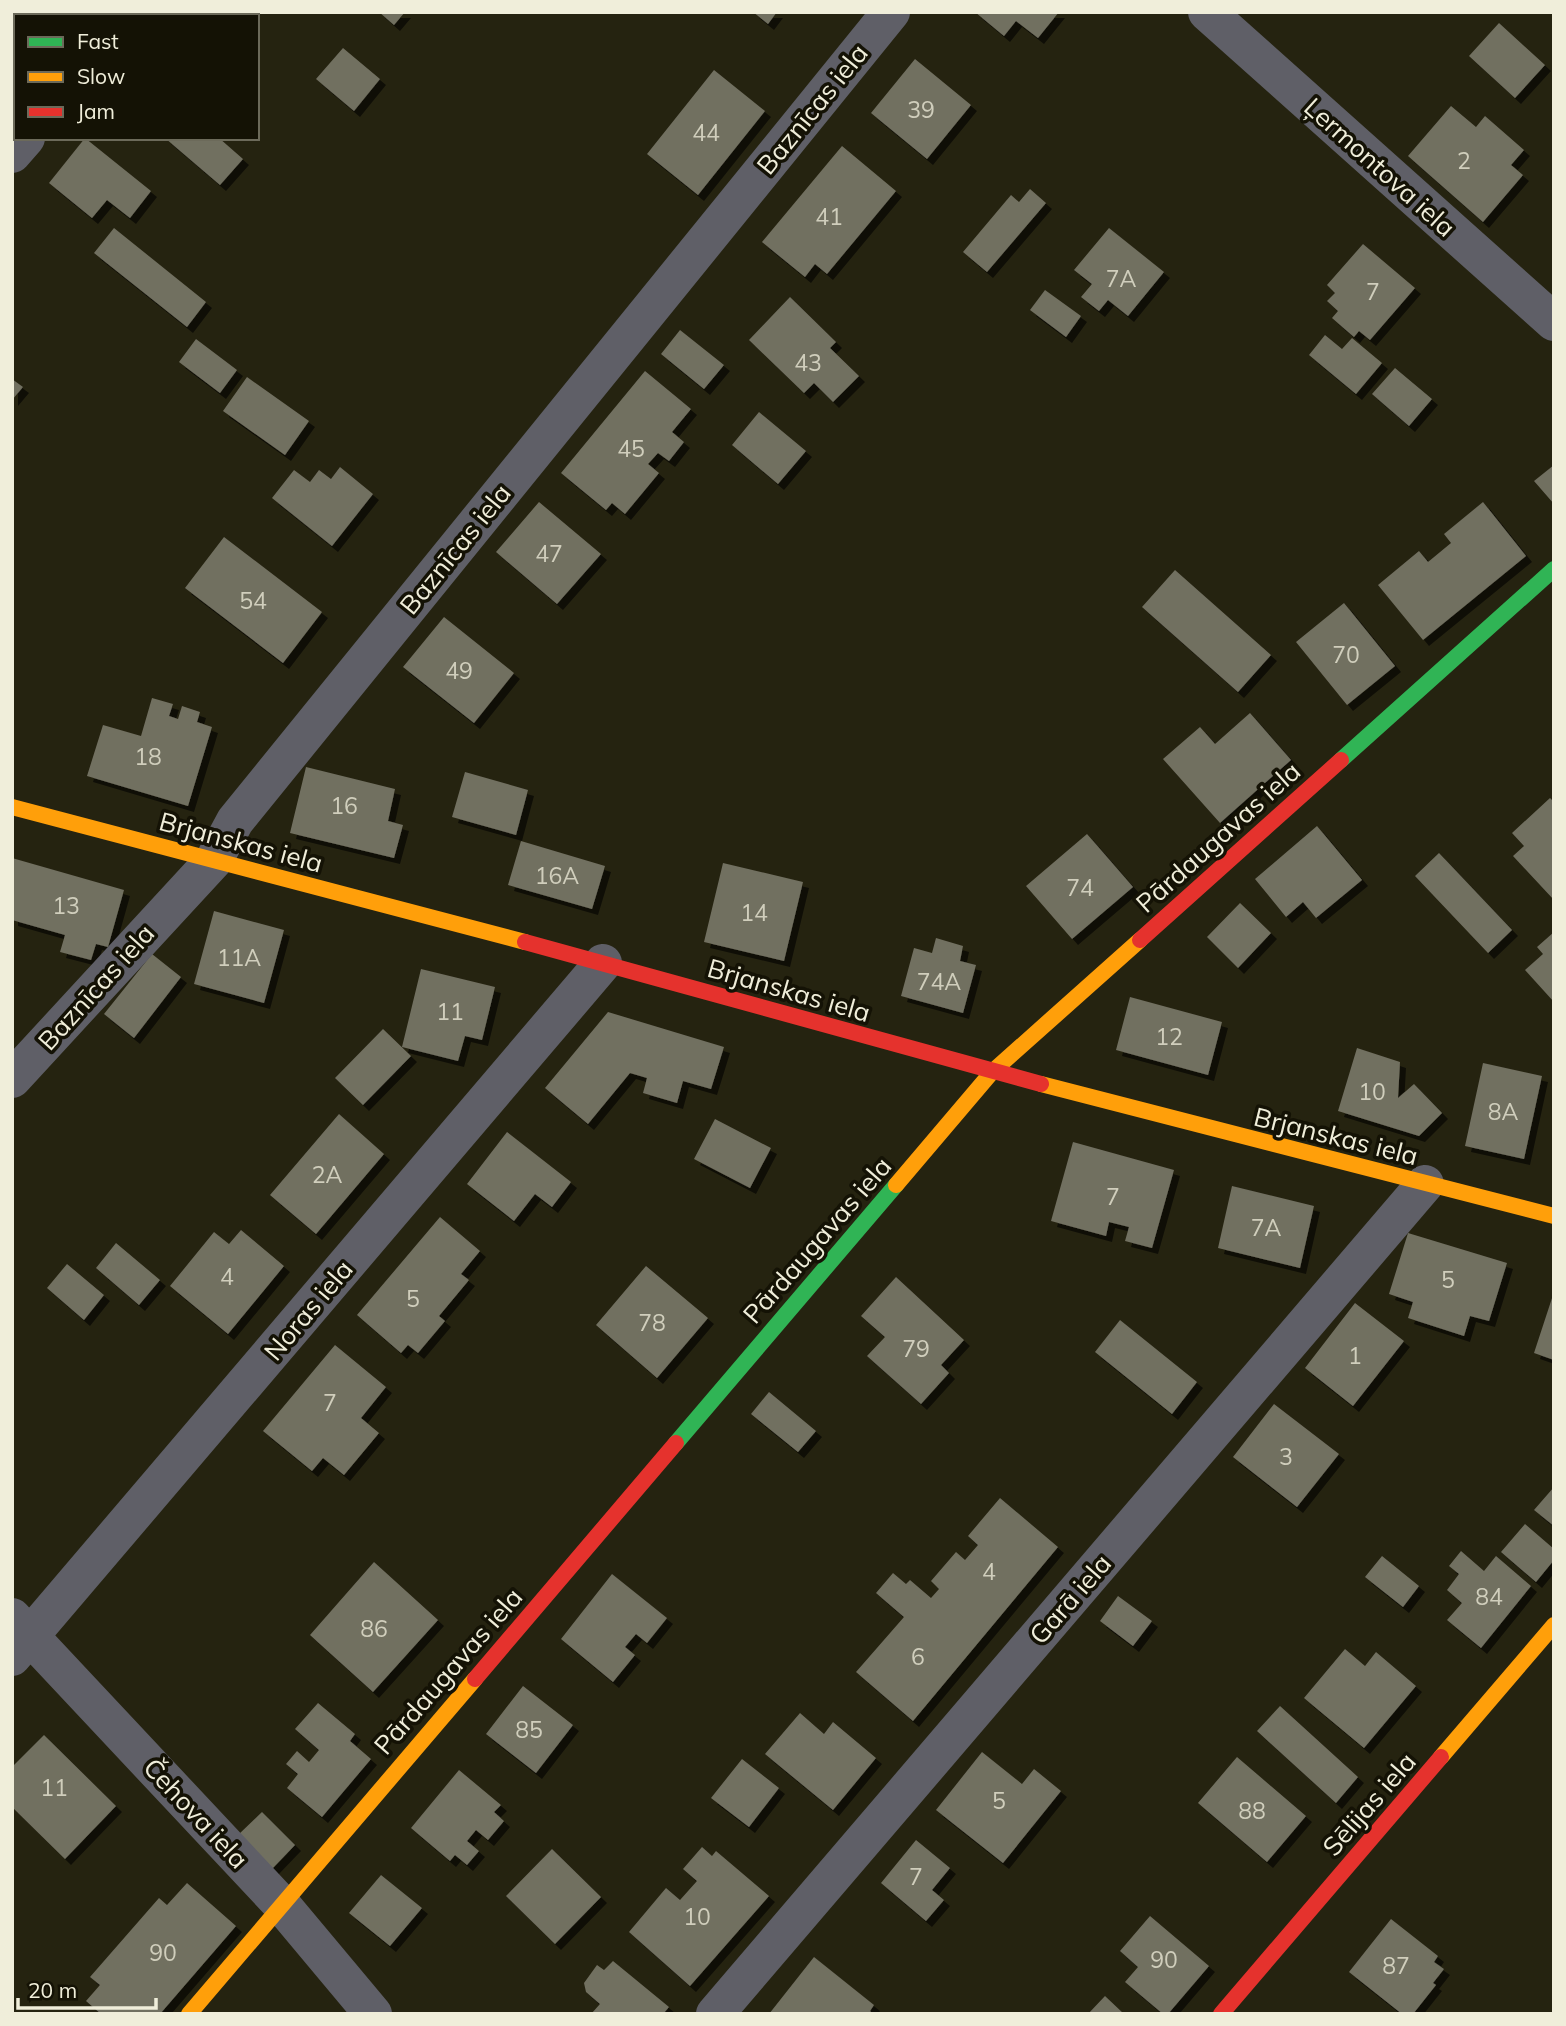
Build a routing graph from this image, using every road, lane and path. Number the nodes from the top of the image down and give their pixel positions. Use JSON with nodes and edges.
{"nodes":[{"id":1,"x":891,"y":12,"type":"edge"},
{"id":2,"x":1207,"y":12,"type":"edge"},
{"id":3,"x":24,"y":140,"type":"edge"},
{"id":4,"x":12,"y":154,"type":"edge"},
{"id":5,"x":1554,"y":322,"type":"edge"},
{"id":6,"x":1554,"y":569,"type":"edge"},
{"id":7,"x":12,"y":807,"type":"edge"},
{"id":8,"x":214,"y":860,"type":"junction"},
{"id":9,"x":603,"y":963,"type":"junction"},
{"id":10,"x":992,"y":1072,"type":"junction"},
{"id":11,"x":12,"y":1079,"type":"edge"},
{"id":12,"x":1425,"y":1184,"type":"junction"},
{"id":13,"x":1554,"y":1216,"type":"edge"},
{"id":14,"x":1554,"y":1625,"type":"edge"},
{"id":15,"x":18,"y":1636,"type":"edge"},
{"id":16,"x":281,"y":1904,"type":"junction"},
{"id":17,"x":189,"y":2014,"type":"edge"},
{"id":18,"x":373,"y":2014,"type":"edge"},
{"id":19,"x":715,"y":2014,"type":"edge"},
{"id":20,"x":1221,"y":2014,"type":"edge"}],
"edges":[{"from":1,"to":8,"type":"street","name":"Baznīcas iela"},
{"from":2,"to":5,"type":"street","name":"Ļermontova iela"},
{"from":3,"to":4,"type":"street"},
{"from":6,"to":10,"type":"main road","name":"Pārdaugavas iela"},
{"from":7,"to":8,"type":"main road","name":"Brjanskas iela"},
{"from":8,"to":9,"type":"main road","name":"Brjanskas iela"},
{"from":8,"to":11,"type":"street","name":"Baznīcas iela"},
{"from":9,"to":10,"type":"main road","name":"Brjanskas iela"},
{"from":9,"to":15,"type":"street","name":"Noras iela"},
{"from":10,"to":12,"type":"main road","name":"Brjanskas iela"},
{"from":10,"to":16,"type":"main road","name":"Pārdaugavas iela"},
{"from":12,"to":13,"type":"main road","name":"Brjanskas iela"},
{"from":12,"to":19,"type":"street","name":"Garā iela"},
{"from":14,"to":20,"type":"main road","name":"Sēlijas iela"},
{"from":15,"to":16,"type":"street","name":"Čehova iela"},
{"from":16,"to":17,"type":"main road","name":"Pārdaugavas iela"},
{"from":16,"to":18,"type":"street","name":"Čehova iela"}]}
